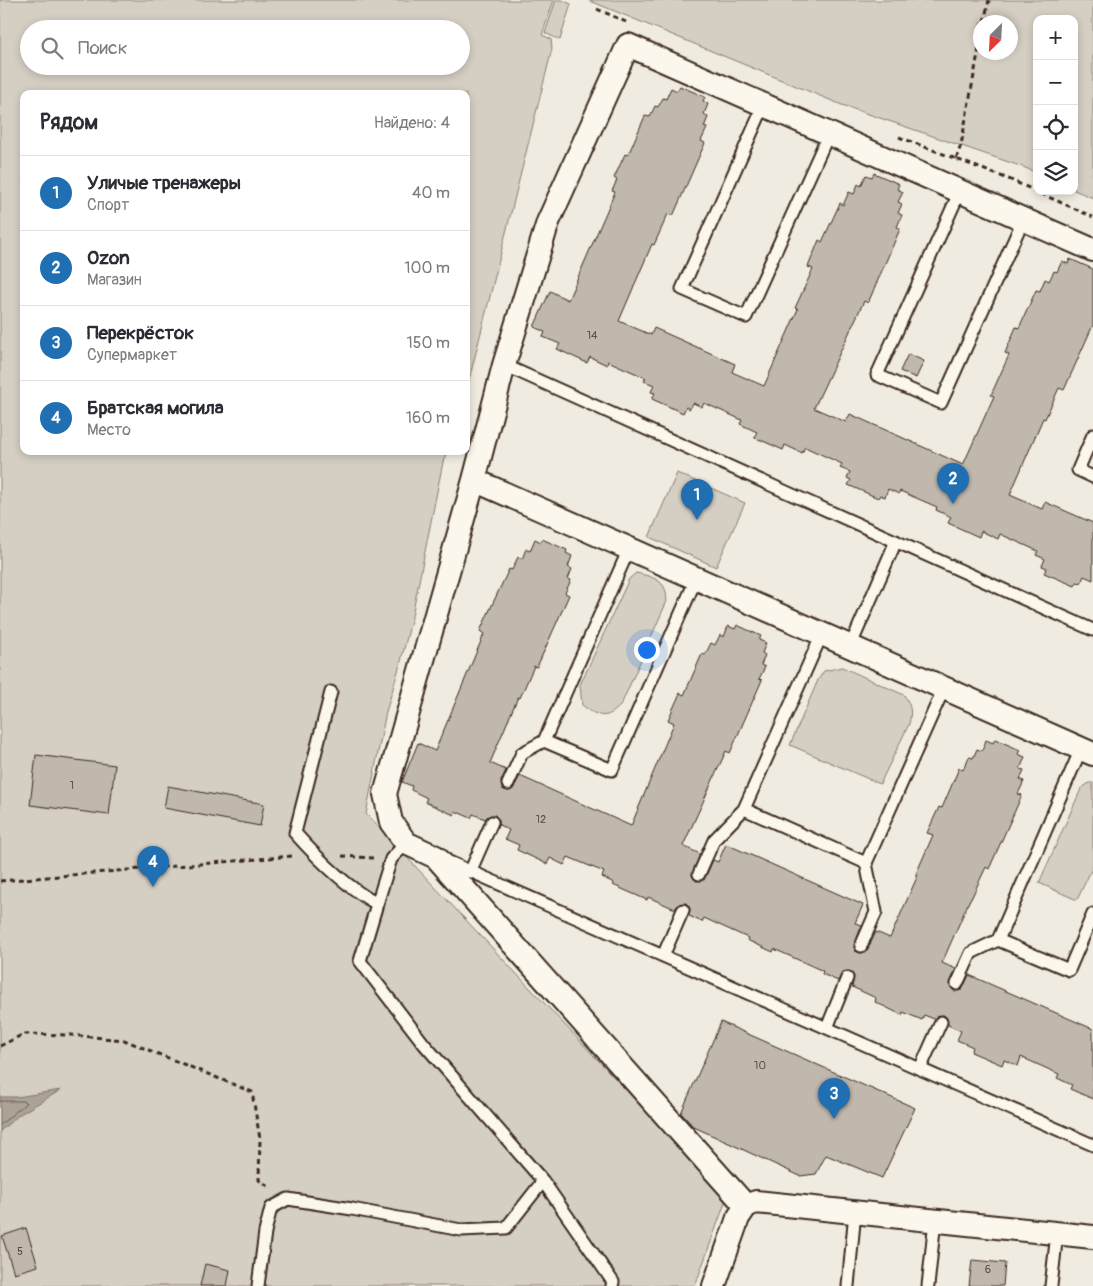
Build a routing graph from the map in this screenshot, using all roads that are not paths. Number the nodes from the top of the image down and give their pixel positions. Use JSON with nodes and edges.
{"nodes":[{"id":1,"x":764,"y":105,"type":"junction"},
{"id":2,"x":829,"y":133,"type":"junction"},
{"id":3,"x":960,"y":191,"type":"junction"},
{"id":4,"x":1023,"y":220,"type":"junction"},
{"id":5,"x":1093,"y":250,"type":"edge"},
{"id":6,"x":504,"y":365,"type":"junction"},
{"id":7,"x":1093,"y":435,"type":"edge"},
{"id":8,"x":1093,"y":477,"type":"edge"},
{"id":9,"x":474,"y":480,"type":"junction"},
{"id":10,"x":896,"y":541,"type":"junction"},
{"id":11,"x":629,"y":549,"type":"junction"},
{"id":12,"x":696,"y":579,"type":"junction"},
{"id":13,"x":1093,"y":630,"type":"edge"},
{"id":14,"x":822,"y":634,"type":"junction"},
{"id":15,"x":850,"y":647,"type":"junction"},
{"id":16,"x":944,"y":688,"type":"junction"},
{"id":17,"x":331,"y":692,"type":"dead end"},
{"id":18,"x":544,"y":741,"type":"junction"},
{"id":19,"x":1087,"y":752,"type":"edge"},
{"id":20,"x":508,"y":784,"type":"dead end"},
{"id":21,"x":744,"y":809,"type":"junction"},
{"id":22,"x":492,"y":822,"type":"dead end"},
{"id":23,"x":398,"y":851,"type":"junction"},
{"id":24,"x":436,"y":857,"type":"junction"},
{"id":25,"x":866,"y":863,"type":"junction"},
{"id":26,"x":470,"y":872,"type":"junction"},
{"id":27,"x":699,"y":874,"type":"dead end"},
{"id":28,"x":377,"y":904,"type":"junction"},
{"id":29,"x":683,"y":910,"type":"dead end"},
{"id":30,"x":1093,"y":914,"type":"edge"},
{"id":31,"x":998,"y":940,"type":"junction"},
{"id":32,"x":861,"y":946,"type":"dead end"},
{"id":33,"x":663,"y":956,"type":"junction"},
{"id":34,"x":847,"y":978,"type":"dead end"},
{"id":35,"x":957,"y":984,"type":"dead end"},
{"id":36,"x":941,"y":1022,"type":"dead end"},
{"id":37,"x":827,"y":1028,"type":"junction"},
{"id":38,"x":920,"y":1069,"type":"junction"},
{"id":39,"x":1093,"y":1145,"type":"edge"},
{"id":40,"x":543,"y":1181,"type":"junction"},
{"id":41,"x":746,"y":1206,"type":"junction"},
{"id":42,"x":855,"y":1212,"type":"junction"},
{"id":43,"x":935,"y":1220,"type":"junction"},
{"id":44,"x":1057,"y":1233,"type":"junction"},
{"id":45,"x":1093,"y":1237,"type":"edge"},
{"id":46,"x":258,"y":1286,"type":"edge"},
{"id":47,"x":612,"y":1286,"type":"edge"},
{"id":48,"x":714,"y":1286,"type":"edge"},
{"id":49,"x":848,"y":1286,"type":"edge"},
{"id":50,"x":928,"y":1286,"type":"edge"},
{"id":51,"x":1051,"y":1286,"type":"edge"}],
"edges":[{"from":1,"to":2,"type":"street"},
{"from":1,"to":2,"type":"lane"},
{"from":1,"to":6,"type":"street"},
{"from":2,"to":3,"type":"street"},
{"from":3,"to":4,"type":"street"},
{"from":3,"to":4,"type":"lane"},
{"from":4,"to":5,"type":"street"},
{"from":6,"to":9,"type":"street"},
{"from":6,"to":10,"type":"lane"},
{"from":7,"to":8,"type":"lane"},
{"from":9,"to":11,"type":"street"},
{"from":9,"to":23,"type":"street"},
{"from":10,"to":13,"type":"lane"},
{"from":10,"to":15,"type":"lane"},
{"from":11,"to":12,"type":"street"},
{"from":11,"to":18,"type":"lane"},
{"from":12,"to":14,"type":"street"},
{"from":12,"to":18,"type":"lane"},
{"from":14,"to":15,"type":"street"},
{"from":14,"to":21,"type":"lane"},
{"from":15,"to":16,"type":"street"},
{"from":16,"to":19,"type":"street"},
{"from":16,"to":25,"type":"lane"},
{"from":17,"to":28,"type":"lane"},
{"from":18,"to":20,"type":"lane"},
{"from":19,"to":31,"type":"lane"},
{"from":21,"to":25,"type":"lane"},
{"from":21,"to":27,"type":"lane"},
{"from":22,"to":26,"type":"lane"},
{"from":23,"to":24,"type":"street"},
{"from":23,"to":28,"type":"lane"},
{"from":24,"to":26,"type":"lane"},
{"from":24,"to":41,"type":"street"},
{"from":25,"to":32,"type":"lane"},
{"from":26,"to":33,"type":"lane"},
{"from":28,"to":40,"type":"lane"},
{"from":29,"to":33,"type":"lane"},
{"from":30,"to":31,"type":"lane"},
{"from":31,"to":35,"type":"lane"},
{"from":33,"to":37,"type":"lane"},
{"from":34,"to":37,"type":"lane"},
{"from":36,"to":38,"type":"lane"},
{"from":37,"to":38,"type":"lane"},
{"from":38,"to":39,"type":"lane"},
{"from":40,"to":46,"type":"lane"},
{"from":40,"to":47,"type":"lane"},
{"from":41,"to":42,"type":"street"},
{"from":41,"to":48,"type":"street"},
{"from":42,"to":43,"type":"street"},
{"from":42,"to":49,"type":"lane"},
{"from":43,"to":44,"type":"street"},
{"from":43,"to":50,"type":"lane"},
{"from":44,"to":45,"type":"street"},
{"from":44,"to":51,"type":"lane"}]}
